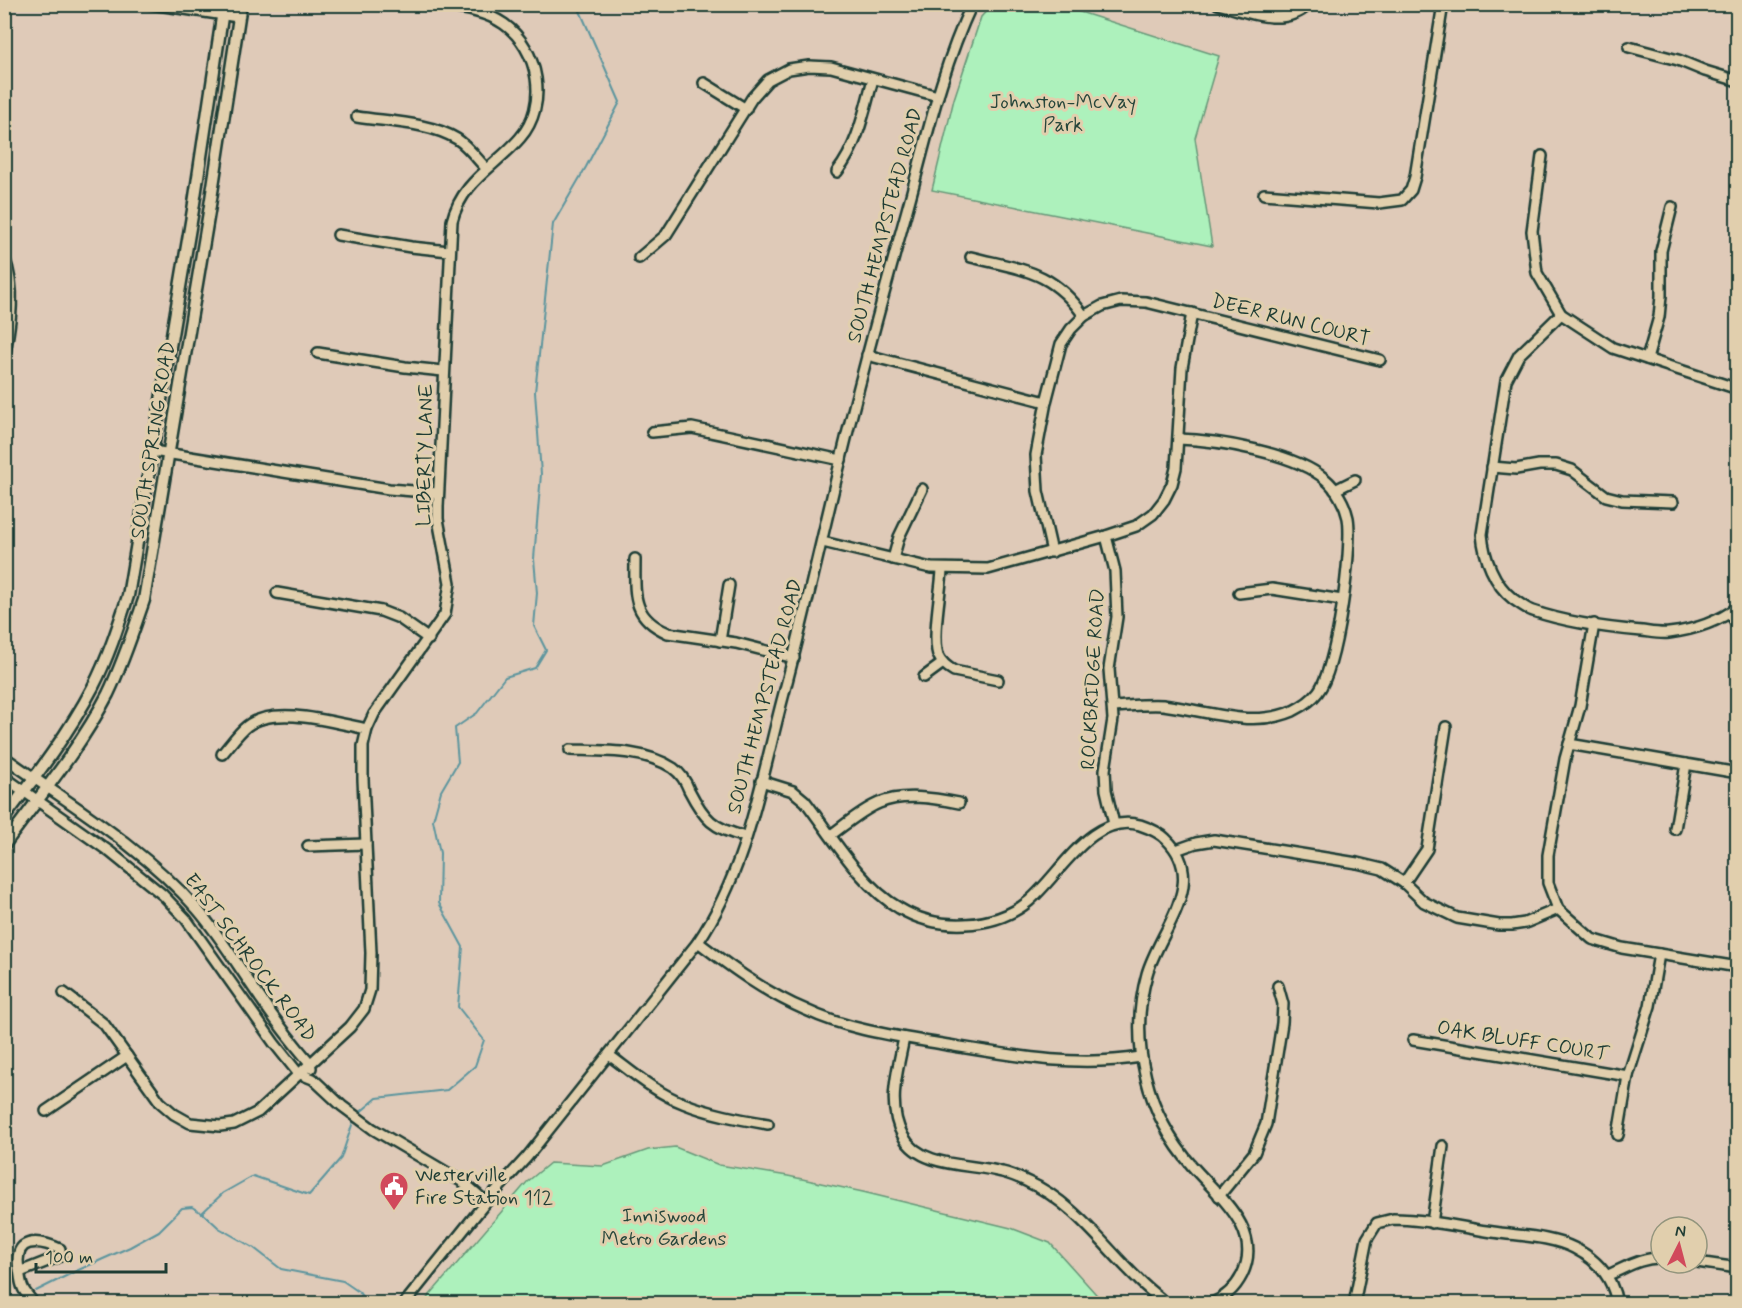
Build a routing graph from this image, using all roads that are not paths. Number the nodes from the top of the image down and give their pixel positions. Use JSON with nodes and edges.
{"nodes":[{"id":1,"x":151,"y":4,"type":"edge"},
{"id":2,"x":241,"y":4,"type":"edge"},
{"id":3,"x":430,"y":4,"type":"edge"},
{"id":4,"x":972,"y":4,"type":"edge"},
{"id":5,"x":1218,"y":4,"type":"edge"},
{"id":6,"x":1310,"y":4,"type":"edge"},
{"id":7,"x":1443,"y":4,"type":"edge"},
{"id":8,"x":223,"y":10,"type":"edge"},
{"id":9,"x":238,"y":17,"type":"junction"},
{"id":10,"x":1629,"y":47,"type":"dead end"},
{"id":11,"x":873,"y":79,"type":"junction"},
{"id":12,"x":1737,"y":81,"type":"edge"},
{"id":13,"x":704,"y":83,"type":"dead end"},
{"id":14,"x":938,"y":96,"type":"junction"},
{"id":15,"x":746,"y":109,"type":"junction"},
{"id":16,"x":357,"y":117,"type":"dead end"},
{"id":17,"x":203,"y":142,"type":"junction"},
{"id":18,"x":219,"y":144,"type":"junction"},
{"id":19,"x":1542,"y":156,"type":"dead end"},
{"id":20,"x":486,"y":168,"type":"junction"},
{"id":21,"x":837,"y":172,"type":"dead end"},
{"id":22,"x":1264,"y":194,"type":"dead end"},
{"id":23,"x":1672,"y":207,"type":"dead end"},
{"id":24,"x":338,"y":235,"type":"dead end"},
{"id":25,"x":449,"y":251,"type":"junction"},
{"id":26,"x":4,"y":257,"type":"edge"},
{"id":27,"x":971,"y":257,"type":"dead end"},
{"id":28,"x":639,"y":258,"type":"dead end"},
{"id":29,"x":1192,"y":313,"type":"junction"},
{"id":30,"x":1561,"y":315,"type":"junction"},
{"id":31,"x":1084,"y":316,"type":"junction"},
{"id":32,"x":318,"y":353,"type":"dead end"},
{"id":33,"x":867,"y":356,"type":"junction"},
{"id":34,"x":4,"y":359,"type":"edge"},
{"id":35,"x":1647,"y":359,"type":"junction"},
{"id":36,"x":1380,"y":360,"type":"dead end"},
{"id":37,"x":443,"y":371,"type":"junction"},
{"id":38,"x":1737,"y":389,"type":"edge"},
{"id":39,"x":1046,"y":402,"type":"junction"},
{"id":40,"x":652,"y":432,"type":"dead end"},
{"id":41,"x":1178,"y":439,"type":"junction"},
{"id":42,"x":153,"y":450,"type":"junction"},
{"id":43,"x":169,"y":453,"type":"junction"},
{"id":44,"x":842,"y":460,"type":"junction"},
{"id":45,"x":1492,"y":467,"type":"junction"},
{"id":46,"x":1355,"y":480,"type":"dead end"},
{"id":47,"x":922,"y":489,"type":"dead end"},
{"id":48,"x":1335,"y":490,"type":"junction"},
{"id":49,"x":438,"y":493,"type":"junction"},
{"id":50,"x":1673,"y":502,"type":"dead end"},
{"id":51,"x":1106,"y":537,"type":"junction"},
{"id":52,"x":823,"y":542,"type":"junction"},
{"id":53,"x":1052,"y":552,"type":"junction"},
{"id":54,"x":635,"y":559,"type":"dead end"},
{"id":55,"x":893,"y":560,"type":"junction"},
{"id":56,"x":942,"y":570,"type":"junction"},
{"id":57,"x":729,"y":585,"type":"dead end"},
{"id":58,"x":277,"y":593,"type":"dead end"},
{"id":59,"x":1239,"y":593,"type":"dead end"},
{"id":60,"x":1342,"y":600,"type":"junction"},
{"id":61,"x":1734,"y":610,"type":"edge"},
{"id":62,"x":1594,"y":624,"type":"junction"},
{"id":63,"x":1737,"y":625,"type":"edge"},
{"id":64,"x":429,"y":639,"type":"junction"},
{"id":65,"x":720,"y":641,"type":"junction"},
{"id":66,"x":794,"y":658,"type":"junction"},
{"id":67,"x":944,"y":663,"type":"junction"},
{"id":68,"x":924,"y":677,"type":"dead end"},
{"id":69,"x":998,"y":680,"type":"dead end"},
{"id":70,"x":1113,"y":707,"type":"junction"},
{"id":71,"x":1446,"y":727,"type":"dead end"},
{"id":72,"x":367,"y":729,"type":"junction"},
{"id":73,"x":1569,"y":744,"type":"junction"},
{"id":74,"x":570,"y":750,"type":"dead end"},
{"id":75,"x":222,"y":754,"type":"dead end"},
{"id":76,"x":4,"y":757,"type":"edge"},
{"id":77,"x":1686,"y":764,"type":"junction"},
{"id":78,"x":1737,"y":773,"type":"edge"},
{"id":79,"x":4,"y":777,"type":"edge"},
{"id":80,"x":34,"y":778,"type":"junction"},
{"id":81,"x":761,"y":781,"type":"junction"},
{"id":82,"x":47,"y":787,"type":"junction"},
{"id":83,"x":25,"y":791,"type":"junction"},
{"id":84,"x":38,"y":800,"type":"junction"},
{"id":85,"x":959,"y":803,"type":"dead end"},
{"id":86,"x":4,"y":818,"type":"edge"},
{"id":87,"x":1114,"y":824,"type":"junction"},
{"id":88,"x":1675,"y":830,"type":"dead end"},
{"id":89,"x":831,"y":835,"type":"junction"},
{"id":90,"x":746,"y":837,"type":"junction"},
{"id":91,"x":366,"y":844,"type":"junction"},
{"id":92,"x":4,"y":845,"type":"edge"},
{"id":93,"x":308,"y":846,"type":"dead end"},
{"id":94,"x":1176,"y":850,"type":"junction"},
{"id":95,"x":1404,"y":883,"type":"junction"},
{"id":96,"x":1558,"y":909,"type":"junction"},
{"id":97,"x":698,"y":942,"type":"junction"},
{"id":98,"x":1659,"y":954,"type":"junction"},
{"id":99,"x":1737,"y":967,"type":"edge"},
{"id":100,"x":1278,"y":986,"type":"dead end"},
{"id":101,"x":64,"y":993,"type":"dead end"},
{"id":102,"x":904,"y":1038,"type":"junction"},
{"id":103,"x":1413,"y":1040,"type":"dead end"},
{"id":104,"x":609,"y":1055,"type":"junction"},
{"id":105,"x":127,"y":1056,"type":"junction"},
{"id":106,"x":1141,"y":1057,"type":"junction"},
{"id":107,"x":310,"y":1063,"type":"junction"},
{"id":108,"x":298,"y":1073,"type":"junction"},
{"id":109,"x":1628,"y":1076,"type":"junction"},
{"id":110,"x":313,"y":1079,"type":"junction"},
{"id":111,"x":46,"y":1111,"type":"dead end"},
{"id":112,"x":768,"y":1124,"type":"dead end"},
{"id":113,"x":1618,"y":1135,"type":"dead end"},
{"id":114,"x":1443,"y":1146,"type":"dead end"},
{"id":115,"x":1219,"y":1196,"type":"junction"},
{"id":116,"x":486,"y":1202,"type":"junction"},
{"id":117,"x":1432,"y":1223,"type":"junction"},
{"id":118,"x":1649,"y":1258,"type":"edge"},
{"id":119,"x":1709,"y":1264,"type":"edge"},
{"id":120,"x":1737,"y":1268,"type":"edge"},
{"id":121,"x":20,"y":1272,"type":"junction"},
{"id":122,"x":1608,"y":1275,"type":"junction"},
{"id":123,"x":34,"y":1304,"type":"edge"},
{"id":124,"x":404,"y":1304,"type":"edge"},
{"id":125,"x":1170,"y":1304,"type":"edge"},
{"id":126,"x":1210,"y":1304,"type":"edge"},
{"id":127,"x":1354,"y":1304,"type":"edge"},
{"id":128,"x":1617,"y":1304,"type":"edge"}],
"edges":[{"from":1,"to":8,"type":"street"},
{"from":2,"to":9,"type":"main road","name":"SOUTH SPRING ROAD"},
{"from":3,"to":20,"type":"street","name":"LIBERTY LANE"},
{"from":4,"to":14,"type":"street","name":"SOUTH HEMPSTEAD ROAD"},
{"from":5,"to":6,"type":"street"},
{"from":7,"to":22,"type":"street"},
{"from":8,"to":9,"type":"street"},
{"from":8,"to":17,"type":"main road","name":"SOUTH SPRING ROAD"},
{"from":9,"to":18,"type":"main road","name":"SOUTH SPRING ROAD"},
{"from":10,"to":12,"type":"street"},
{"from":11,"to":14,"type":"street"},
{"from":11,"to":15,"type":"street"},
{"from":11,"to":21,"type":"street"},
{"from":13,"to":15,"type":"street"},
{"from":14,"to":33,"type":"street","name":"SOUTH HEMPSTEAD ROAD"},
{"from":15,"to":28,"type":"street"},
{"from":16,"to":20,"type":"street"},
{"from":17,"to":18,"type":"main road"},
{"from":17,"to":42,"type":"main road","name":"SOUTH SPRING ROAD"},
{"from":18,"to":43,"type":"main road","name":"SOUTH SPRING ROAD"},
{"from":19,"to":30,"type":"street"},
{"from":20,"to":25,"type":"street","name":"LIBERTY LANE"},
{"from":23,"to":35,"type":"street"},
{"from":24,"to":25,"type":"street"},
{"from":25,"to":37,"type":"street","name":"LIBERTY LANE"},
{"from":26,"to":34,"type":"street"},
{"from":27,"to":31,"type":"street"},
{"from":29,"to":31,"type":"street","name":"DEER RUN COURT"},
{"from":29,"to":36,"type":"street","name":"DEER RUN COURT"},
{"from":29,"to":41,"type":"street"},
{"from":30,"to":35,"type":"street"},
{"from":30,"to":45,"type":"street"},
{"from":31,"to":39,"type":"street"},
{"from":32,"to":37,"type":"street"},
{"from":33,"to":39,"type":"street"},
{"from":33,"to":44,"type":"street","name":"SOUTH HEMPSTEAD ROAD"},
{"from":35,"to":38,"type":"street"},
{"from":37,"to":49,"type":"street","name":"LIBERTY LANE"},
{"from":39,"to":53,"type":"street"},
{"from":40,"to":44,"type":"street"},
{"from":41,"to":48,"type":"street"},
{"from":41,"to":51,"type":"street"},
{"from":42,"to":43,"type":"street"},
{"from":42,"to":80,"type":"main road","name":"SOUTH SPRING ROAD"},
{"from":43,"to":49,"type":"street"},
{"from":43,"to":82,"type":"main road","name":"SOUTH SPRING ROAD"},
{"from":44,"to":52,"type":"street","name":"SOUTH HEMPSTEAD ROAD"},
{"from":45,"to":50,"type":"street"},
{"from":45,"to":62,"type":"street"},
{"from":46,"to":48,"type":"street"},
{"from":47,"to":55,"type":"street"},
{"from":48,"to":60,"type":"street"},
{"from":49,"to":64,"type":"street","name":"LIBERTY LANE"},
{"from":51,"to":53,"type":"street"},
{"from":51,"to":70,"type":"street","name":"ROCKBRIDGE ROAD"},
{"from":52,"to":55,"type":"street"},
{"from":52,"to":66,"type":"street","name":"SOUTH HEMPSTEAD ROAD"},
{"from":53,"to":56,"type":"street"},
{"from":54,"to":65,"type":"street"},
{"from":55,"to":56,"type":"street"},
{"from":56,"to":67,"type":"street"},
{"from":57,"to":65,"type":"street"},
{"from":58,"to":64,"type":"street"},
{"from":59,"to":60,"type":"street"},
{"from":60,"to":70,"type":"street"},
{"from":61,"to":62,"type":"street"},
{"from":61,"to":63,"type":"street"},
{"from":62,"to":73,"type":"street"},
{"from":64,"to":72,"type":"street","name":"LIBERTY LANE"},
{"from":65,"to":66,"type":"street"},
{"from":66,"to":81,"type":"street","name":"SOUTH HEMPSTEAD ROAD"},
{"from":67,"to":68,"type":"street"},
{"from":67,"to":69,"type":"street"},
{"from":70,"to":87,"type":"street","name":"ROCKBRIDGE ROAD"},
{"from":71,"to":95,"type":"street"},
{"from":72,"to":75,"type":"street"},
{"from":72,"to":91,"type":"street","name":"LIBERTY LANE"},
{"from":73,"to":77,"type":"street"},
{"from":73,"to":96,"type":"street"},
{"from":74,"to":90,"type":"street"},
{"from":76,"to":80,"type":"street","name":"EAST SCHROCK ROAD"},
{"from":77,"to":78,"type":"street"},
{"from":77,"to":88,"type":"street"},
{"from":79,"to":83,"type":"street","name":"EAST SCHROCK ROAD"},
{"from":80,"to":82,"type":"street","name":"EAST SCHROCK ROAD"},
{"from":80,"to":83,"type":"main road","name":"SOUTH SPRING ROAD"},
{"from":81,"to":89,"type":"street"},
{"from":81,"to":90,"type":"street","name":"SOUTH HEMPSTEAD ROAD"},
{"from":82,"to":84,"type":"main road","name":"SOUTH SPRING ROAD"},
{"from":82,"to":107,"type":"street","name":"EAST SCHROCK ROAD"},
{"from":83,"to":84,"type":"street","name":"EAST SCHROCK ROAD"},
{"from":83,"to":86,"type":"main road","name":"SOUTH SPRING ROAD"},
{"from":84,"to":92,"type":"main road","name":"SOUTH SPRING ROAD"},
{"from":84,"to":108,"type":"street","name":"EAST SCHROCK ROAD"},
{"from":85,"to":89,"type":"street"},
{"from":87,"to":89,"type":"street"},
{"from":87,"to":94,"type":"street"},
{"from":90,"to":97,"type":"street","name":"SOUTH HEMPSTEAD ROAD"},
{"from":91,"to":93,"type":"street"},
{"from":91,"to":107,"type":"street","name":"LIBERTY LANE"},
{"from":94,"to":95,"type":"street"},
{"from":94,"to":106,"type":"street"},
{"from":95,"to":96,"type":"street"},
{"from":96,"to":98,"type":"street"},
{"from":97,"to":102,"type":"street"},
{"from":97,"to":104,"type":"street","name":"SOUTH HEMPSTEAD ROAD"},
{"from":98,"to":99,"type":"street"},
{"from":98,"to":109,"type":"street"},
{"from":100,"to":115,"type":"street"},
{"from":101,"to":105,"type":"street","name":"LIBERTY LANE"},
{"from":102,"to":106,"type":"street"},
{"from":102,"to":125,"type":"street"},
{"from":103,"to":109,"type":"street","name":"OAK BLUFF COURT"},
{"from":104,"to":112,"type":"street"},
{"from":104,"to":116,"type":"street","name":"SOUTH HEMPSTEAD ROAD"},
{"from":105,"to":108,"type":"street","name":"LIBERTY LANE"},
{"from":105,"to":111,"type":"street"},
{"from":106,"to":115,"type":"street"},
{"from":107,"to":108,"type":"street","name":"LIBERTY LANE"},
{"from":107,"to":110,"type":"street","name":"EAST SCHROCK ROAD"},
{"from":108,"to":110,"type":"street","name":"EAST SCHROCK ROAD"},
{"from":109,"to":113,"type":"street"},
{"from":110,"to":116,"type":"street","name":"EAST SCHROCK ROAD"},
{"from":114,"to":117,"type":"street"},
{"from":115,"to":126,"type":"street"},
{"from":116,"to":124,"type":"street","name":"SOUTH HEMPSTEAD ROAD"},
{"from":117,"to":122,"type":"street"},
{"from":117,"to":127,"type":"street"},
{"from":118,"to":122,"type":"street"},
{"from":119,"to":120,"type":"street"},
{"from":121,"to":121,"type":"street"},
{"from":121,"to":123,"type":"street"},
{"from":122,"to":128,"type":"street"}]}
